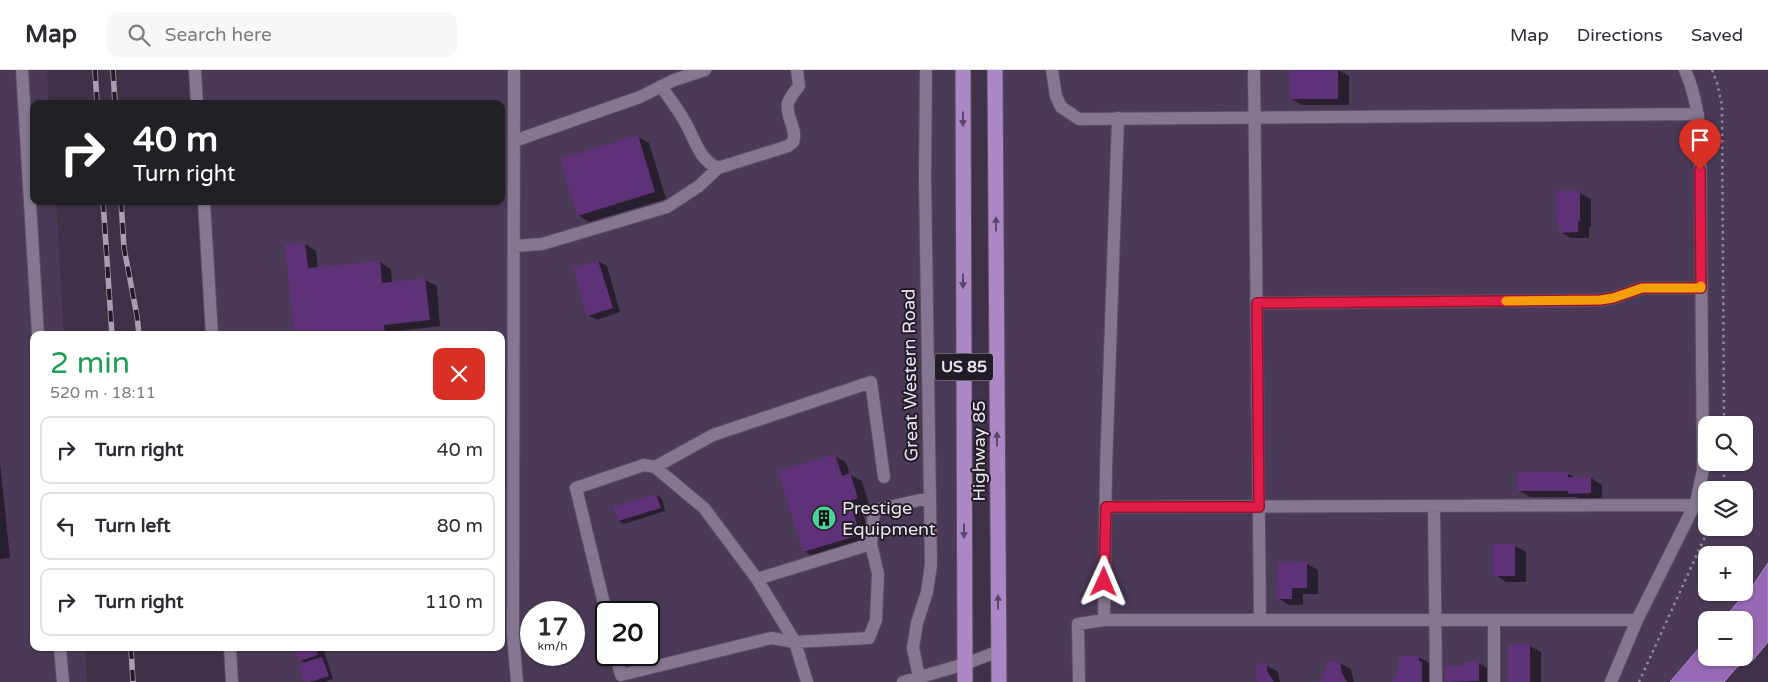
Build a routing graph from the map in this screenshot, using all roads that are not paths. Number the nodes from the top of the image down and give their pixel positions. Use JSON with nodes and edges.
{"nodes":[{"id":1,"x":22,"y":70,"type":"edge"},
{"id":2,"x":195,"y":70,"type":"edge"},
{"id":3,"x":514,"y":70,"type":"edge"},
{"id":4,"x":704,"y":70,"type":"edge"},
{"id":5,"x":797,"y":70,"type":"edge"},
{"id":6,"x":926,"y":70,"type":"edge"},
{"id":7,"x":963,"y":70,"type":"edge"},
{"id":8,"x":995,"y":70,"type":"edge"},
{"id":9,"x":1052,"y":70,"type":"edge"},
{"id":10,"x":1254,"y":70,"type":"edge"},
{"id":11,"x":1685,"y":70,"type":"edge"},
{"id":12,"x":661,"y":86,"type":"junction"},
{"id":13,"x":197,"y":100,"type":"edge"},
{"id":14,"x":1698,"y":114,"type":"junction"},
{"id":15,"x":1255,"y":117,"type":"junction"},
{"id":16,"x":1118,"y":118,"type":"junction"},
{"id":17,"x":514,"y":141,"type":"junction"},
{"id":18,"x":718,"y":168,"type":"junction"},
{"id":19,"x":30,"y":202,"type":"edge"},
{"id":20,"x":30,"y":205,"type":"edge"},
{"id":21,"x":204,"y":205,"type":"edge"},
{"id":22,"x":514,"y":246,"type":"junction"},
{"id":23,"x":1701,"y":288,"type":"junction"},
{"id":24,"x":1257,"y":303,"type":"junction"},
{"id":25,"x":38,"y":331,"type":"edge"},
{"id":26,"x":212,"y":331,"type":"edge"},
{"id":27,"x":655,"y":467,"type":"junction"},
{"id":28,"x":884,"y":477,"type":"dead end"},
{"id":29,"x":929,"y":498,"type":"junction"},
{"id":30,"x":1695,"y":505,"type":"junction"},
{"id":31,"x":1434,"y":506,"type":"junction"},
{"id":32,"x":1106,"y":507,"type":"junction"},
{"id":33,"x":1259,"y":507,"type":"junction"},
{"id":34,"x":872,"y":544,"type":"junction"},
{"id":35,"x":757,"y":579,"type":"junction"},
{"id":36,"x":603,"y":601,"type":"edge"},
{"id":37,"x":1104,"y":620,"type":"junction"},
{"id":38,"x":1260,"y":620,"type":"junction"},
{"id":39,"x":1435,"y":620,"type":"junction"},
{"id":40,"x":1494,"y":620,"type":"junction"},
{"id":41,"x":1638,"y":620,"type":"junction"},
{"id":42,"x":794,"y":642,"type":"junction"},
{"id":43,"x":60,"y":651,"type":"edge"},
{"id":44,"x":230,"y":651,"type":"edge"},
{"id":45,"x":999,"y":651,"type":"junction"},
{"id":46,"x":965,"y":664,"type":"junction"},
{"id":47,"x":660,"y":665,"type":"edge"},
{"id":48,"x":619,"y":666,"type":"edge"},
{"id":49,"x":657,"y":666,"type":"edge"},
{"id":50,"x":919,"y":677,"type":"junction"},
{"id":51,"x":63,"y":682,"type":"edge"},
{"id":52,"x":232,"y":682,"type":"edge"},
{"id":53,"x":517,"y":682,"type":"edge"},
{"id":54,"x":807,"y":682,"type":"edge"},
{"id":55,"x":903,"y":682,"type":"edge"},
{"id":56,"x":965,"y":682,"type":"edge"},
{"id":57,"x":999,"y":682,"type":"edge"},
{"id":58,"x":1079,"y":682,"type":"edge"},
{"id":59,"x":1436,"y":682,"type":"edge"},
{"id":60,"x":1494,"y":682,"type":"edge"},
{"id":61,"x":1611,"y":682,"type":"edge"}],
"edges":[{"from":1,"to":19,"type":"street"},
{"from":2,"to":13,"type":"street"},
{"from":3,"to":17,"type":"street"},
{"from":4,"to":12,"type":"street"},
{"from":5,"to":18,"type":"street"},
{"from":6,"to":29,"type":"street","name":"Great Western Road"},
{"from":7,"to":46,"type":"highway","name":"Highway 85","number":"US 85","one_way":true},
{"from":45,"to":8,"type":"highway","name":"Highway 85","number":"US 85","one_way":true},
{"from":9,"to":16,"type":"street"},
{"from":10,"to":15,"type":"street"},
{"from":11,"to":14,"type":"street"},
{"from":12,"to":17,"type":"street"},
{"from":12,"to":18,"type":"street"},
{"from":14,"to":15,"type":"street"},
{"from":14,"to":23,"type":"street"},
{"from":15,"to":16,"type":"street"},
{"from":15,"to":24,"type":"street"},
{"from":16,"to":32,"type":"street"},
{"from":17,"to":22,"type":"street"},
{"from":18,"to":22,"type":"street"},
{"from":20,"to":25,"type":"street"},
{"from":21,"to":26,"type":"street"},
{"from":22,"to":53,"type":"street"},
{"from":23,"to":24,"type":"street"},
{"from":23,"to":30,"type":"street"},
{"from":24,"to":33,"type":"street"},
{"from":27,"to":28,"type":"street"},
{"from":27,"to":35,"type":"street"},
{"from":27,"to":36,"type":"street"},
{"from":29,"to":34,"type":"street"},
{"from":29,"to":50,"type":"street","name":"Great Western Road"},
{"from":30,"to":31,"type":"street"},
{"from":30,"to":41,"type":"street"},
{"from":31,"to":33,"type":"street"},
{"from":31,"to":39,"type":"street"},
{"from":32,"to":33,"type":"street"},
{"from":32,"to":37,"type":"street"},
{"from":33,"to":38,"type":"street"},
{"from":34,"to":35,"type":"street"},
{"from":34,"to":42,"type":"street"},
{"from":35,"to":42,"type":"street"},
{"from":37,"to":38,"type":"street"},
{"from":37,"to":58,"type":"street"},
{"from":38,"to":39,"type":"street"},
{"from":39,"to":40,"type":"street"},
{"from":39,"to":59,"type":"street"},
{"from":40,"to":41,"type":"street"},
{"from":40,"to":60,"type":"street"},
{"from":41,"to":61,"type":"street"},
{"from":42,"to":47,"type":"street"},
{"from":42,"to":54,"type":"street"},
{"from":43,"to":51,"type":"street"},
{"from":44,"to":52,"type":"street"},
{"from":45,"to":46,"type":"street"},
{"from":45,"to":57,"type":"highway","name":"Highway 85","number":"US 85"},
{"from":46,"to":50,"type":"street"},
{"from":46,"to":56,"type":"highway","name":"Highway 85","number":"US 85"},
{"from":48,"to":49,"type":"street"},
{"from":50,"to":55,"type":"street"}]}
